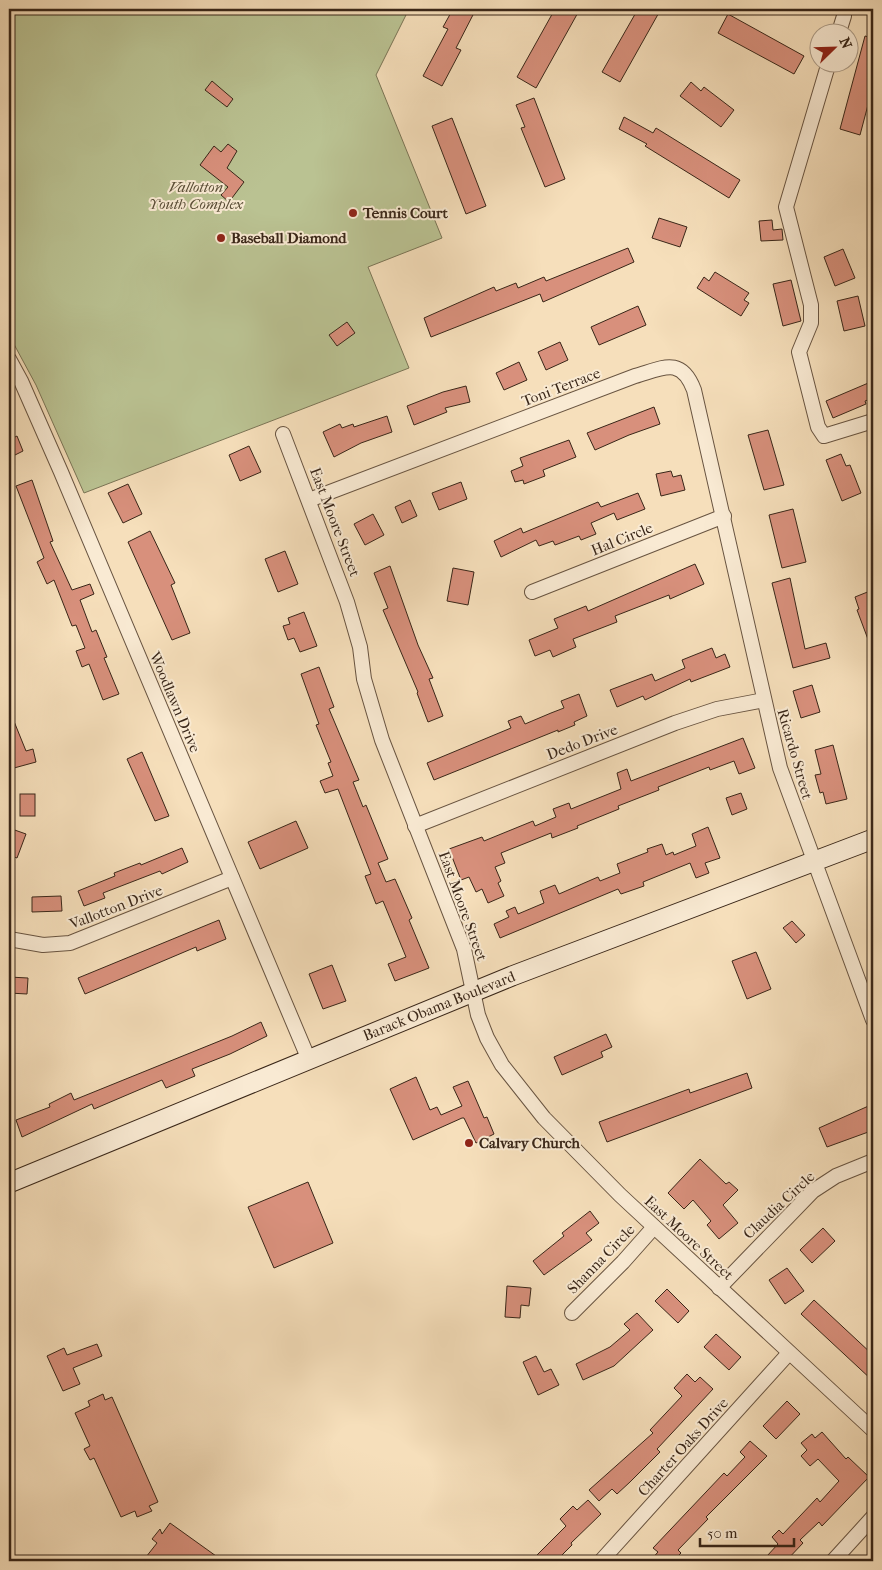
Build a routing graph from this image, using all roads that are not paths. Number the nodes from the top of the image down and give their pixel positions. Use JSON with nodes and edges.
{"nodes":[{"id":1,"x":844,"y":9,"type":"edge"},
{"id":2,"x":842,"y":22,"type":"edge"},
{"id":3,"x":826,"y":72,"type":"edge"},
{"id":4,"x":9,"y":359,"type":"edge"},
{"id":5,"x":873,"y":421,"type":"edge"},
{"id":6,"x":283,"y":434,"type":"dead end"},
{"id":7,"x":309,"y":500,"type":"junction"},
{"id":8,"x":724,"y":516,"type":"junction"},
{"id":9,"x":532,"y":592,"type":"dead end"},
{"id":10,"x":764,"y":700,"type":"junction"},
{"id":11,"x":416,"y":826,"type":"junction"},
{"id":12,"x":873,"y":839,"type":"edge"},
{"id":13,"x":814,"y":861,"type":"junction"},
{"id":14,"x":232,"y":878,"type":"junction"},
{"id":15,"x":9,"y":939,"type":"edge"},
{"id":16,"x":474,"y":993,"type":"junction"},
{"id":17,"x":873,"y":1020,"type":"edge"},
{"id":18,"x":309,"y":1060,"type":"junction"},
{"id":19,"x":873,"y":1161,"type":"edge"},
{"id":20,"x":9,"y":1183,"type":"edge"},
{"id":21,"x":654,"y":1227,"type":"junction"},
{"id":22,"x":718,"y":1288,"type":"junction"},
{"id":23,"x":572,"y":1313,"type":"dead end"},
{"id":24,"x":789,"y":1353,"type":"junction"},
{"id":25,"x":873,"y":1430,"type":"edge"},
{"id":26,"x":873,"y":1516,"type":"edge"},
{"id":27,"x":601,"y":1561,"type":"edge"},
{"id":28,"x":833,"y":1561,"type":"edge"}],
"edges":[{"from":1,"to":2,"type":"street"},
{"from":3,"to":5,"type":"street"},
{"from":4,"to":14,"type":"street","name":"Woodlawn Drive"},
{"from":6,"to":7,"type":"street","name":"East Moore Street"},
{"from":7,"to":8,"type":"street","name":"Toni Terrace"},
{"from":7,"to":11,"type":"street","name":"East Moore Street"},
{"from":8,"to":9,"type":"street","name":"Hal Circle"},
{"from":8,"to":10,"type":"street","name":"Ricardo Street"},
{"from":10,"to":11,"type":"street","name":"Dedo Drive"},
{"from":10,"to":13,"type":"street","name":"Ricardo Street"},
{"from":11,"to":16,"type":"street","name":"East Moore Street"},
{"from":12,"to":13,"type":"main road","name":"Barack Obama Boulevard"},
{"from":13,"to":16,"type":"main road","name":"Barack Obama Boulevard"},
{"from":13,"to":17,"type":"street","name":"Ricardo Street"},
{"from":14,"to":15,"type":"street","name":"Vallotton Drive"},
{"from":14,"to":18,"type":"street","name":"Woodlawn Drive"},
{"from":16,"to":18,"type":"main road","name":"Barack Obama Boulevard"},
{"from":16,"to":21,"type":"street","name":"East Moore Street"},
{"from":18,"to":20,"type":"main road","name":"Barack Obama Boulevard"},
{"from":19,"to":22,"type":"street","name":"Claudia Circle"},
{"from":21,"to":22,"type":"street","name":"East Moore Street"},
{"from":21,"to":23,"type":"street","name":"Shanna Circle"},
{"from":22,"to":24,"type":"street","name":"East Moore Street"},
{"from":24,"to":25,"type":"street","name":"East Moore Street"},
{"from":24,"to":27,"type":"street","name":"Charter Oaks Drive"},
{"from":26,"to":28,"type":"street"}]}
